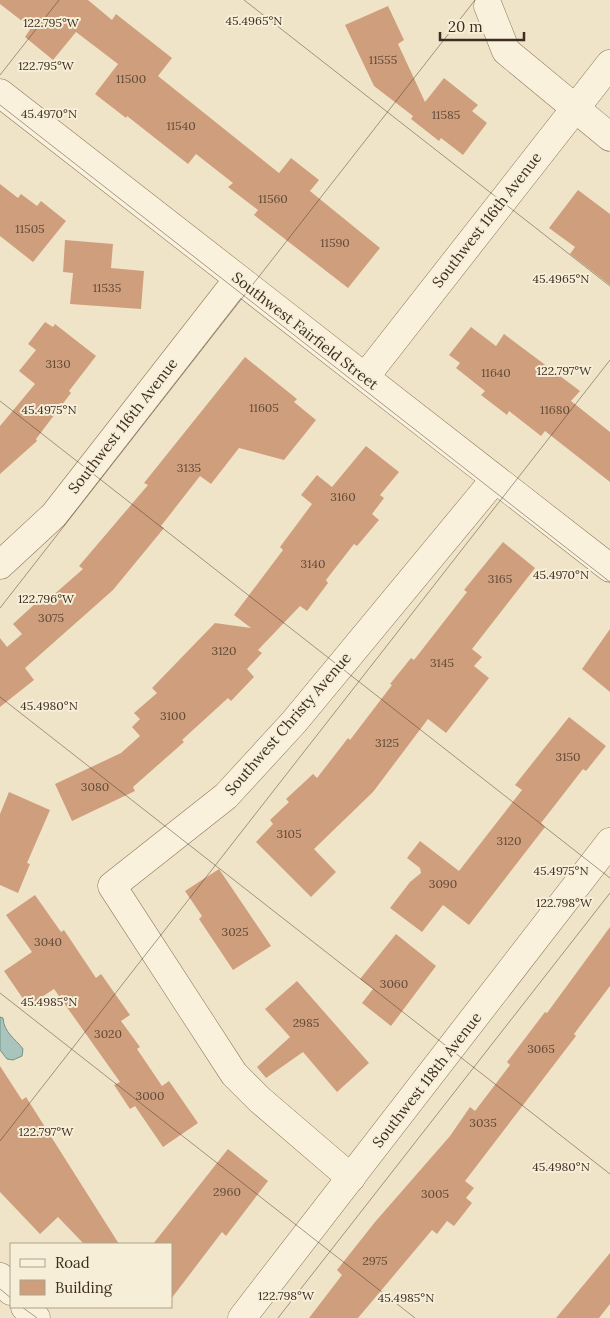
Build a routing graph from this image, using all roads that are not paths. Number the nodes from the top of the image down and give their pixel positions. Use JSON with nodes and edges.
{"nodes":[{"id":1,"x":488,"y":6,"type":"dead end"},
{"id":2,"x":610,"y":64,"type":"edge"},
{"id":3,"x":0,"y":92,"type":"edge"},
{"id":4,"x":574,"y":110,"type":"junction"},
{"id":5,"x":610,"y":138,"type":"edge"},
{"id":6,"x":238,"y":279,"type":"junction"},
{"id":7,"x":365,"y":377,"type":"junction"},
{"id":8,"x":495,"y":479,"type":"junction"},
{"id":9,"x":0,"y":565,"type":"edge"},
{"id":10,"x":610,"y":568,"type":"edge"},
{"id":11,"x":610,"y":842,"type":"edge"},
{"id":12,"x":351,"y":1178,"type":"junction"},
{"id":13,"x":0,"y":1277,"type":"edge"},
{"id":14,"x":10,"y":1290,"type":"edge"},
{"id":15,"x":26,"y":1308,"type":"edge"},
{"id":16,"x":36,"y":1318,"type":"edge"},
{"id":17,"x":242,"y":1318,"type":"edge"}],
"edges":[{"from":1,"to":4,"type":"street"},
{"from":2,"to":4,"type":"street","name":"Southwest 116th Avenue"},
{"from":3,"to":6,"type":"street","name":"Southwest Fairfield Street"},
{"from":4,"to":5,"type":"street"},
{"from":4,"to":7,"type":"street","name":"Southwest 116th Avenue"},
{"from":6,"to":7,"type":"street","name":"Southwest Fairfield Street"},
{"from":6,"to":9,"type":"street","name":"Southwest 116th Avenue"},
{"from":7,"to":8,"type":"street","name":"Southwest Fairfield Street"},
{"from":8,"to":10,"type":"street","name":"Southwest Fairfield Street"},
{"from":8,"to":12,"type":"street","name":"Southwest Christy Avenue"},
{"from":11,"to":12,"type":"street","name":"Southwest 118th Avenue"},
{"from":12,"to":17,"type":"street","name":"Southwest 118th Avenue"},
{"from":13,"to":14,"type":"street"},
{"from":15,"to":16,"type":"street"}]}
